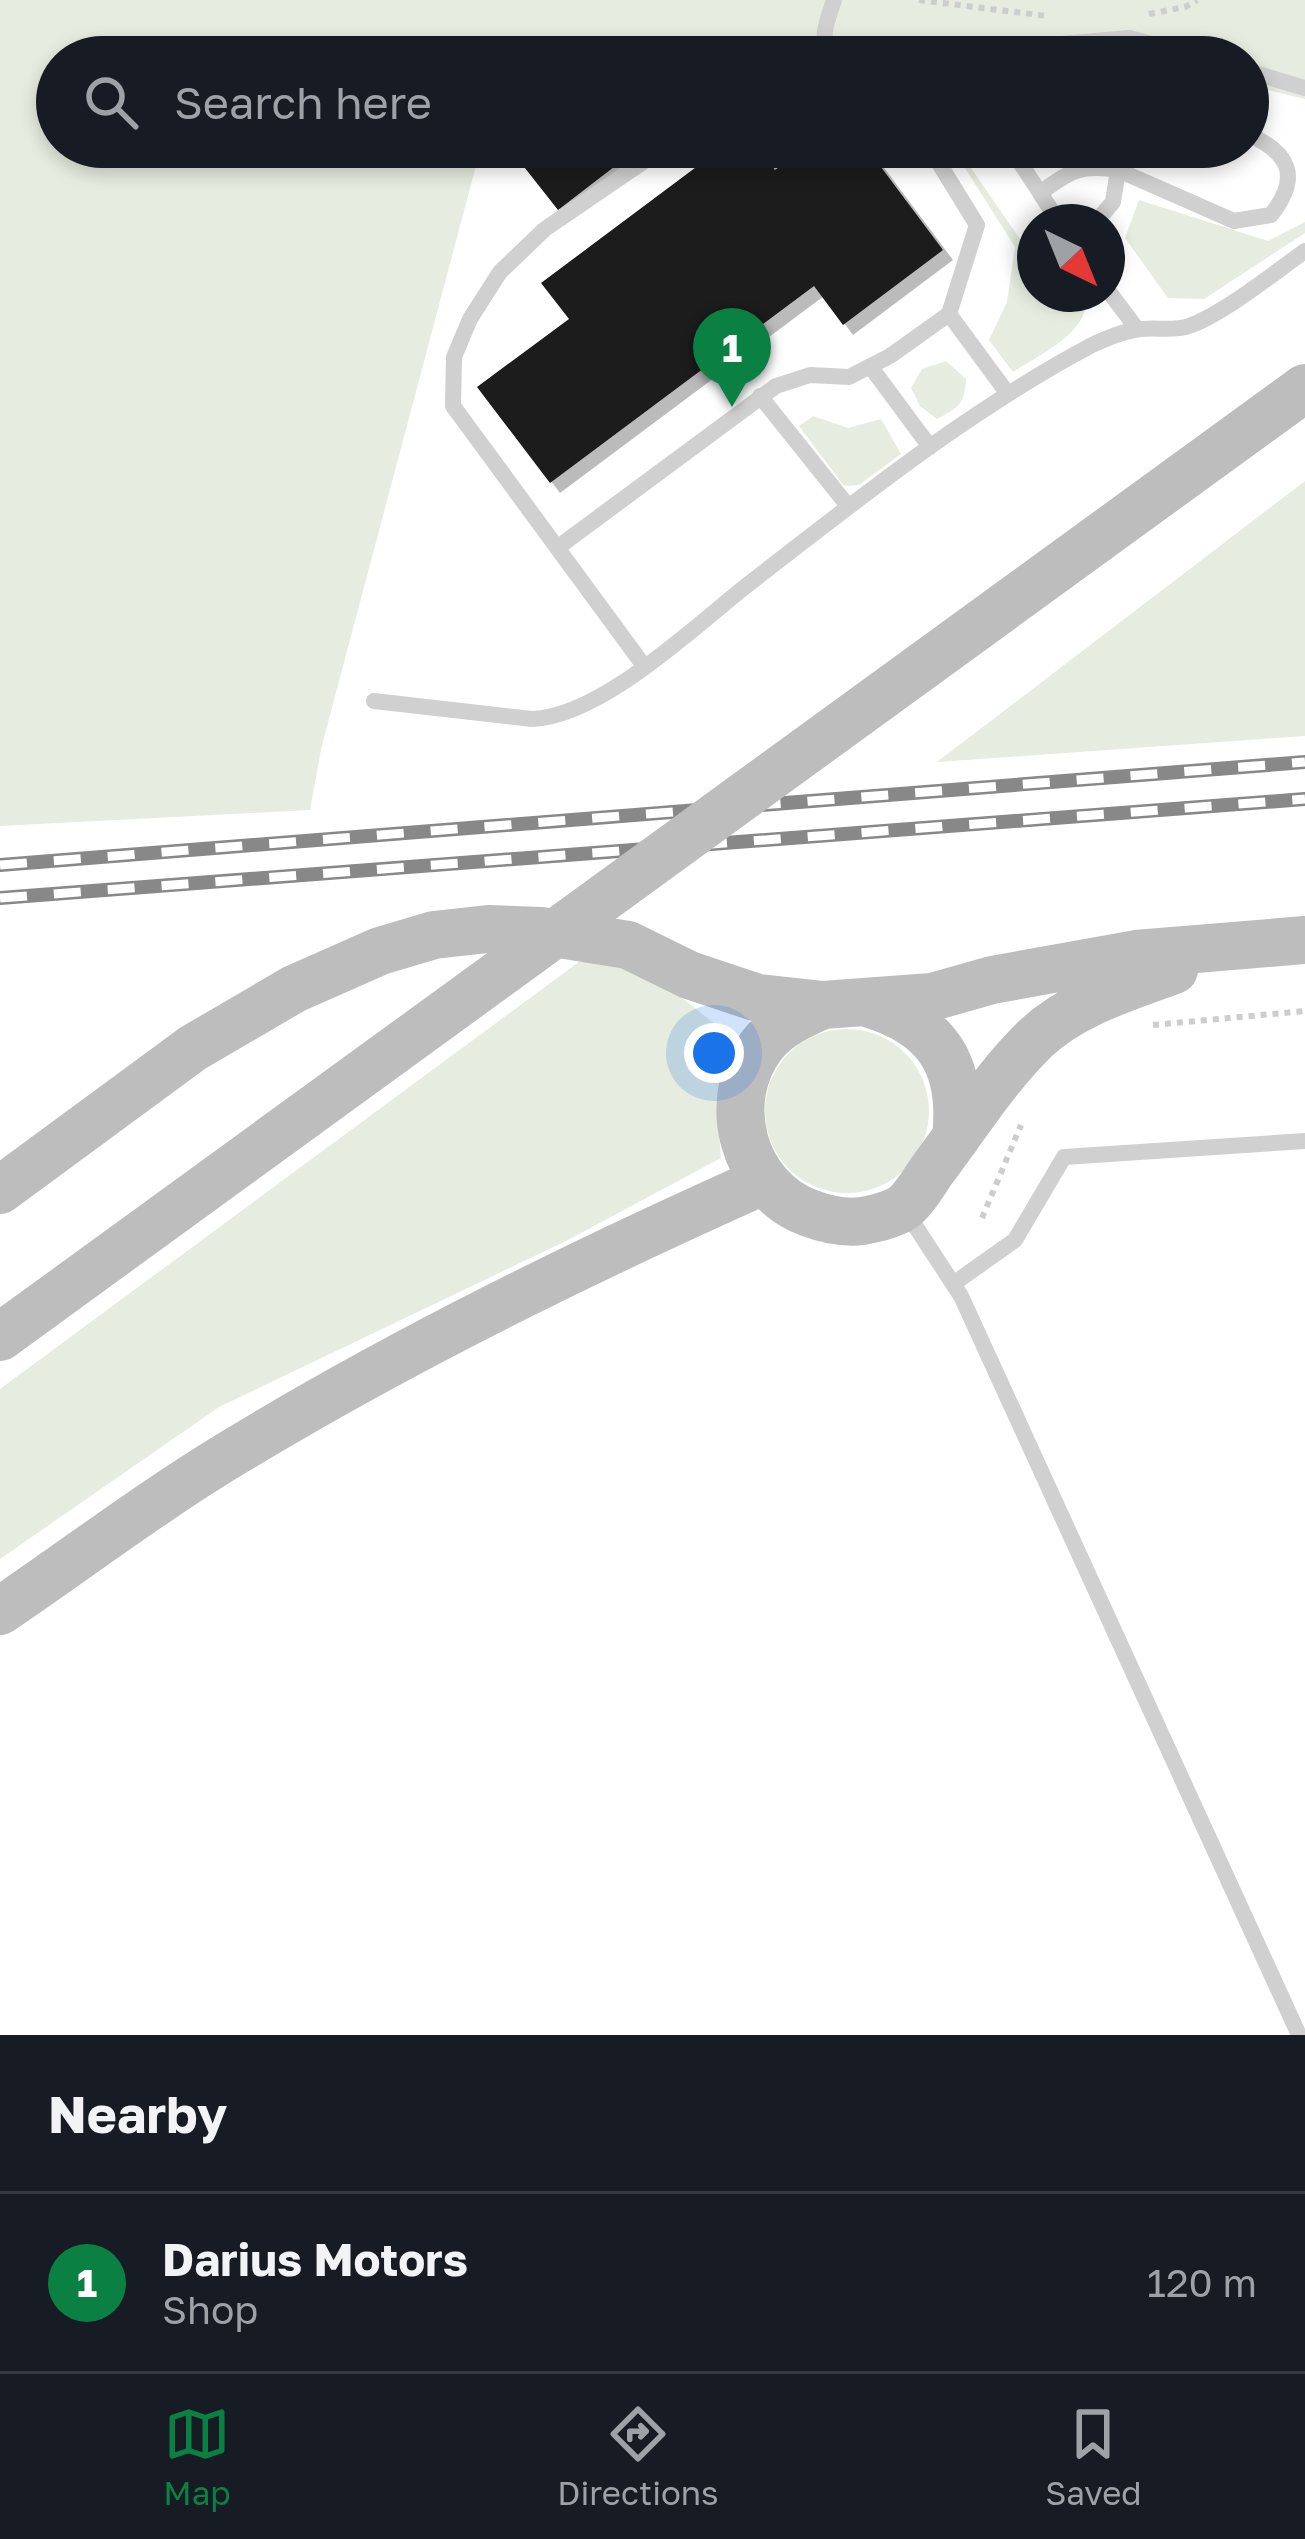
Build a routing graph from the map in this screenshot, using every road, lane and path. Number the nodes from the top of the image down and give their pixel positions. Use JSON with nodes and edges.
{"nodes":[{"id":1,"x":834,"y":0,"type":"edge"},
{"id":2,"x":919,"y":0,"type":"edge"},
{"id":3,"x":1196,"y":0,"type":"edge"},
{"id":4,"x":1142,"y":15,"type":"dead end"},
{"id":5,"x":1054,"y":17,"type":"dead end"},
{"id":6,"x":823,"y":36,"type":"edge"},
{"id":7,"x":1269,"y":77,"type":"edge"},
{"id":8,"x":1305,"y":88,"type":"edge"},
{"id":9,"x":1269,"y":144,"type":"edge"},
{"id":10,"x":634,"y":168,"type":"edge"},
{"id":11,"x":942,"y":168,"type":"edge"},
{"id":12,"x":1024,"y":168,"type":"edge"},
{"id":13,"x":1078,"y":168,"type":"edge"},
{"id":14,"x":1106,"y":168,"type":"edge"},
{"id":15,"x":1118,"y":170,"type":"junction"},
{"id":16,"x":1040,"y":193,"type":"junction"},
{"id":17,"x":1047,"y":204,"type":"edge"},
{"id":18,"x":1111,"y":204,"type":"edge"},
{"id":19,"x":1305,"y":251,"type":"edge"},
{"id":20,"x":1124,"y":312,"type":"edge"},
{"id":21,"x":949,"y":314,"type":"junction"},
{"id":22,"x":1137,"y":329,"type":"junction"},
{"id":23,"x":870,"y":366,"type":"junction"},
{"id":24,"x":1305,"y":388,"type":"edge"},
{"id":25,"x":1008,"y":394,"type":"junction"},
{"id":26,"x":760,"y":396,"type":"junction"},
{"id":27,"x":930,"y":447,"type":"junction"},
{"id":28,"x":848,"y":506,"type":"junction"},
{"id":29,"x":557,"y":548,"type":"junction"},
{"id":30,"x":644,"y":666,"type":"junction"},
{"id":31,"x":374,"y":701,"type":"dead end"},
{"id":32,"x":1288,"y":941,"type":"edge"},
{"id":33,"x":844,"y":1004,"type":"junction"},
{"id":34,"x":1305,"y":1011,"type":"edge"},
{"id":35,"x":1134,"y":1027,"type":"dead end"},
{"id":36,"x":1028,"y":1111,"type":"dead end"},
{"id":37,"x":956,"y":1138,"type":"junction"},
{"id":38,"x":1305,"y":1141,"type":"edge"},
{"id":39,"x":763,"y":1181,"type":"junction"},
{"id":40,"x":0,"y":1190,"type":"edge"},
{"id":41,"x":904,"y":1208,"type":"junction"},
{"id":42,"x":982,"y":1218,"type":"dead end"},
{"id":43,"x":953,"y":1284,"type":"junction"},
{"id":44,"x":0,"y":1337,"type":"edge"},
{"id":45,"x":0,"y":1611,"type":"edge"},
{"id":46,"x":1299,"y":2035,"type":"edge"}],
"edges":[{"from":1,"to":6,"type":"lane"},
{"from":2,"to":5,"type":"path"},
{"from":3,"to":4,"type":"path"},
{"from":7,"to":8,"type":"lane"},
{"from":9,"to":15,"type":"lane"},
{"from":10,"to":29,"type":"lane"},
{"from":11,"to":21,"type":"lane"},
{"from":12,"to":16,"type":"lane"},
{"from":13,"to":16,"type":"lane"},
{"from":14,"to":15,"type":"lane"},
{"from":15,"to":18,"type":"lane"},
{"from":16,"to":17,"type":"lane"},
{"from":19,"to":22,"type":"lane"},
{"from":20,"to":22,"type":"lane"},
{"from":21,"to":23,"type":"lane"},
{"from":21,"to":25,"type":"lane"},
{"from":22,"to":25,"type":"lane"},
{"from":23,"to":26,"type":"lane"},
{"from":23,"to":27,"type":"lane"},
{"from":24,"to":44,"type":"street","bridge":true},
{"from":25,"to":27,"type":"lane"},
{"from":26,"to":28,"type":"lane"},
{"from":26,"to":29,"type":"lane"},
{"from":27,"to":28,"type":"lane"},
{"from":28,"to":30,"type":"lane"},
{"from":29,"to":30,"type":"lane"},
{"from":30,"to":31,"type":"lane"},
{"from":32,"to":33,"type":"street"},
{"from":32,"to":37,"type":"street"},
{"from":33,"to":37,"type":"street"},
{"from":33,"to":39,"type":"street"},
{"from":33,"to":40,"type":"street"},
{"from":34,"to":35,"type":"path"},
{"from":36,"to":42,"type":"path"},
{"from":37,"to":41,"type":"street"},
{"from":38,"to":43,"type":"lane"},
{"from":39,"to":41,"type":"street"},
{"from":39,"to":45,"type":"street"},
{"from":41,"to":43,"type":"lane"},
{"from":43,"to":46,"type":"lane"}]}
